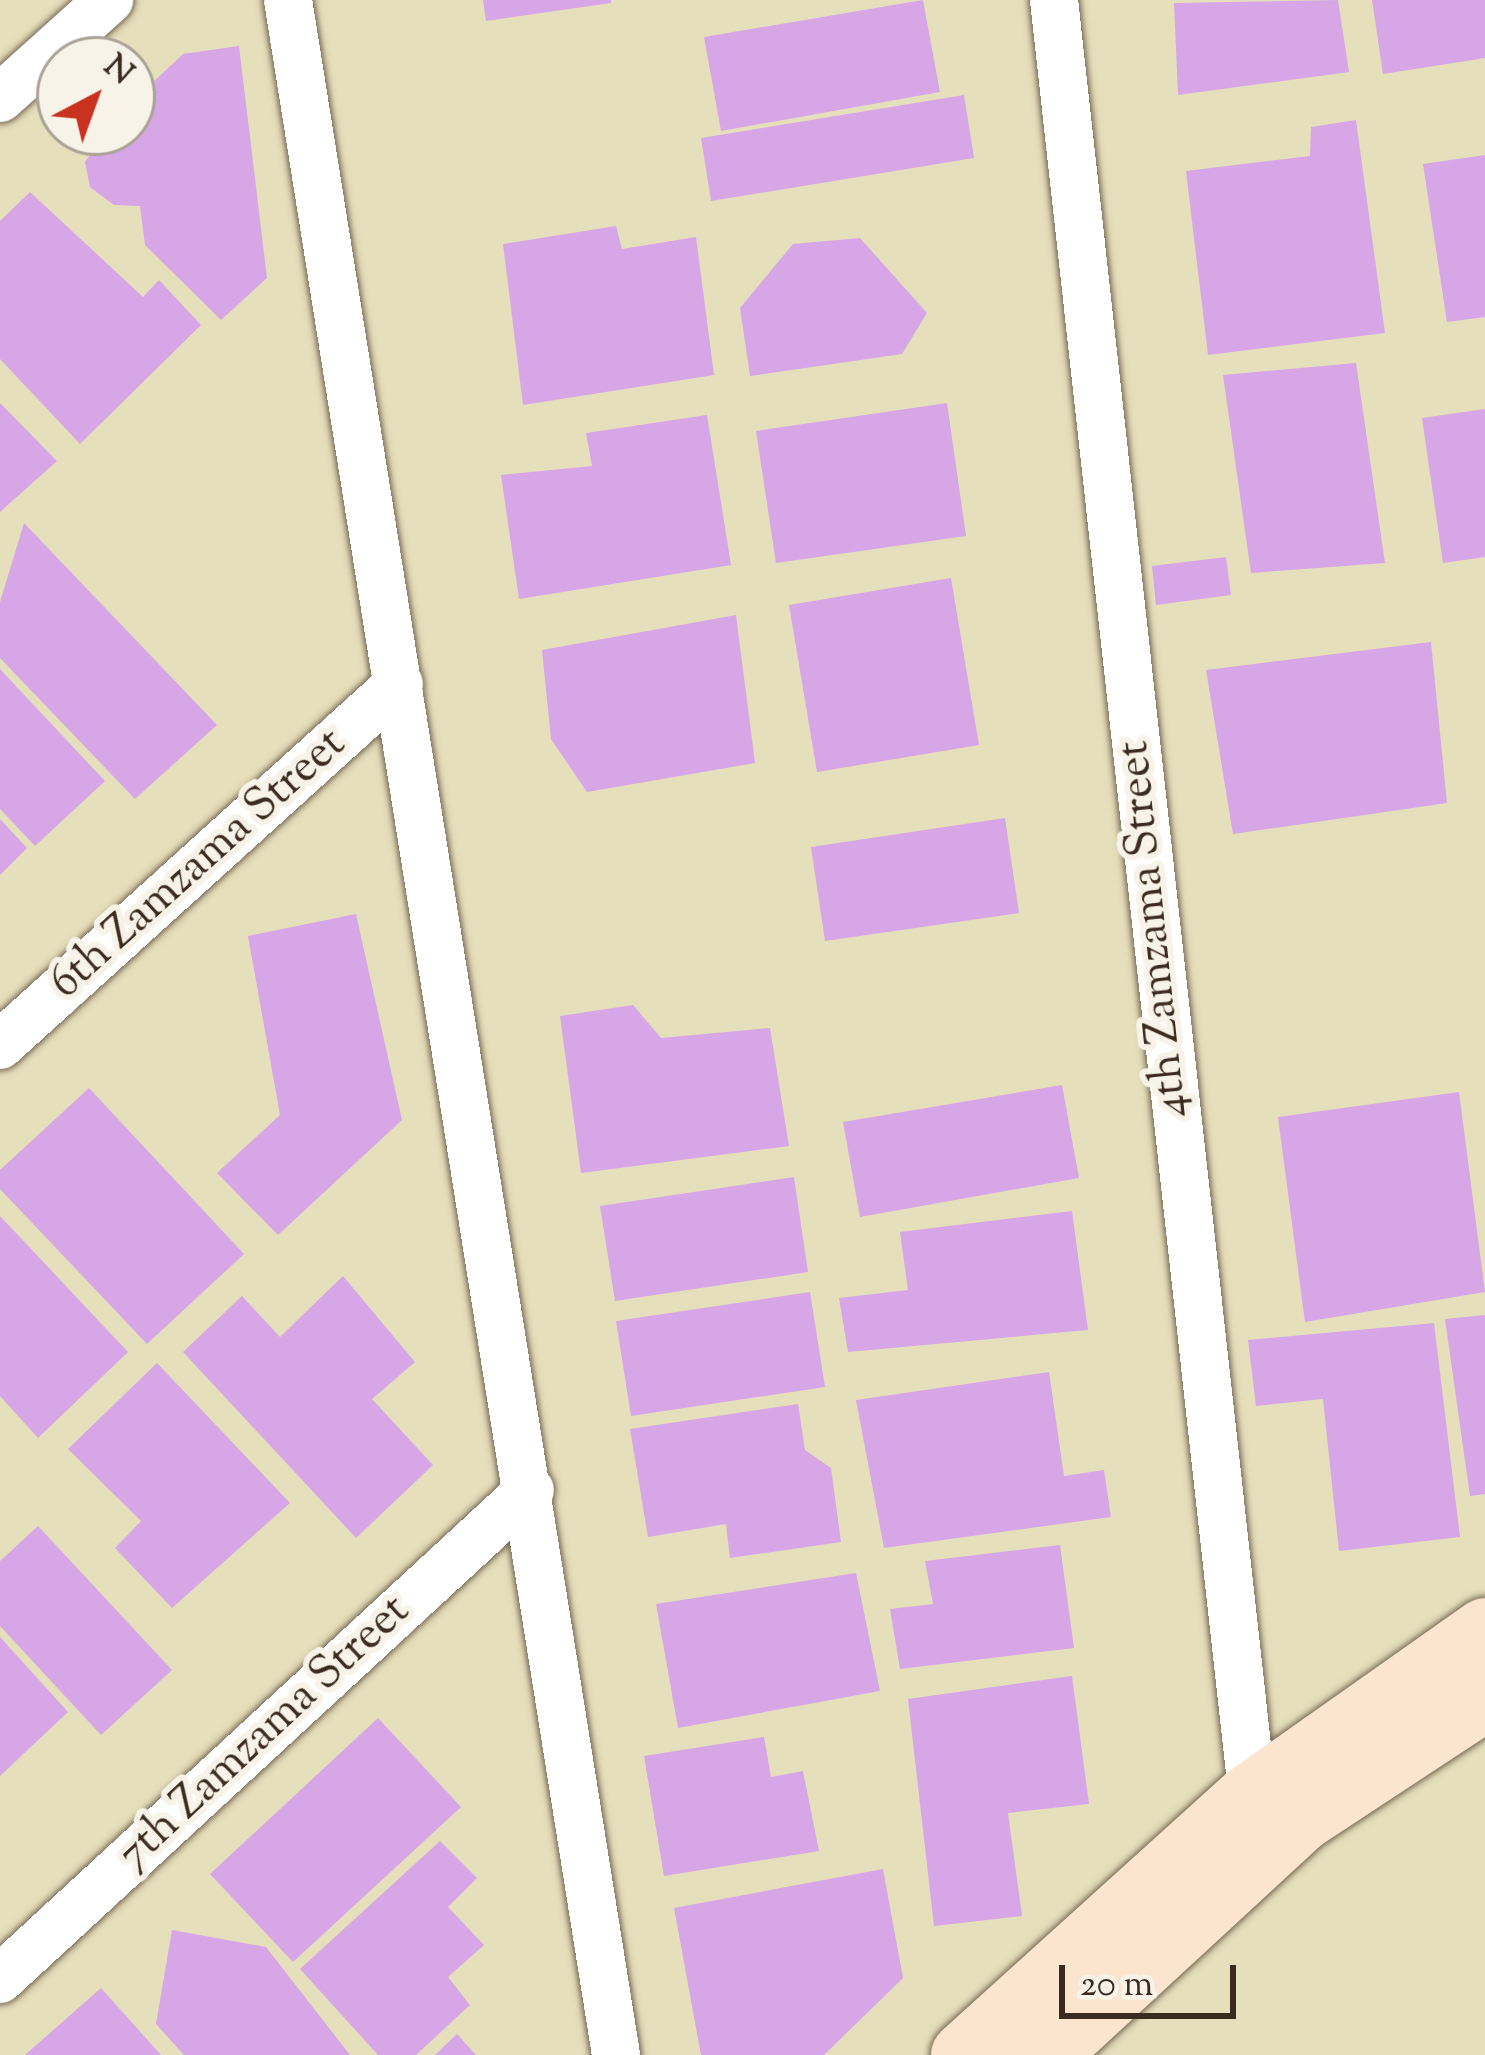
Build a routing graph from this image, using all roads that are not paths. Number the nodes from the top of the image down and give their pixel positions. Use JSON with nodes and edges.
{"nodes":[{"id":1,"x":109,"y":0,"type":"edge"},
{"id":2,"x":288,"y":0,"type":"edge"},
{"id":3,"x":1054,"y":0,"type":"edge"},
{"id":4,"x":0,"y":98,"type":"edge"},
{"id":5,"x":399,"y":684,"type":"junction"},
{"id":6,"x":0,"y":1045,"type":"edge"},
{"id":7,"x":530,"y":1490,"type":"junction"},
{"id":8,"x":1485,"y":1631,"type":"edge"},
{"id":9,"x":1485,"y":1698,"type":"edge"},
{"id":10,"x":1256,"y":1827,"type":"junction"},
{"id":11,"x":0,"y":1978,"type":"edge"},
{"id":12,"x":616,"y":2055,"type":"edge"},
{"id":13,"x":964,"y":2055,"type":"edge"},
{"id":14,"x":1046,"y":2055,"type":"edge"}],
"edges":[{"from":1,"to":4,"type":"street"},
{"from":2,"to":5,"type":"street"},
{"from":3,"to":10,"type":"street","name":"4th Zamzama Street"},
{"from":5,"to":6,"type":"street","name":"6th Zamzama Street"},
{"from":5,"to":7,"type":"street"},
{"from":7,"to":11,"type":"street","name":"7th Zamzama Street"},
{"from":7,"to":12,"type":"street"},
{"from":8,"to":10,"type":"main road"},
{"from":9,"to":10,"type":"main road"},
{"from":10,"to":13,"type":"main road"},
{"from":10,"to":14,"type":"main road"}]}
